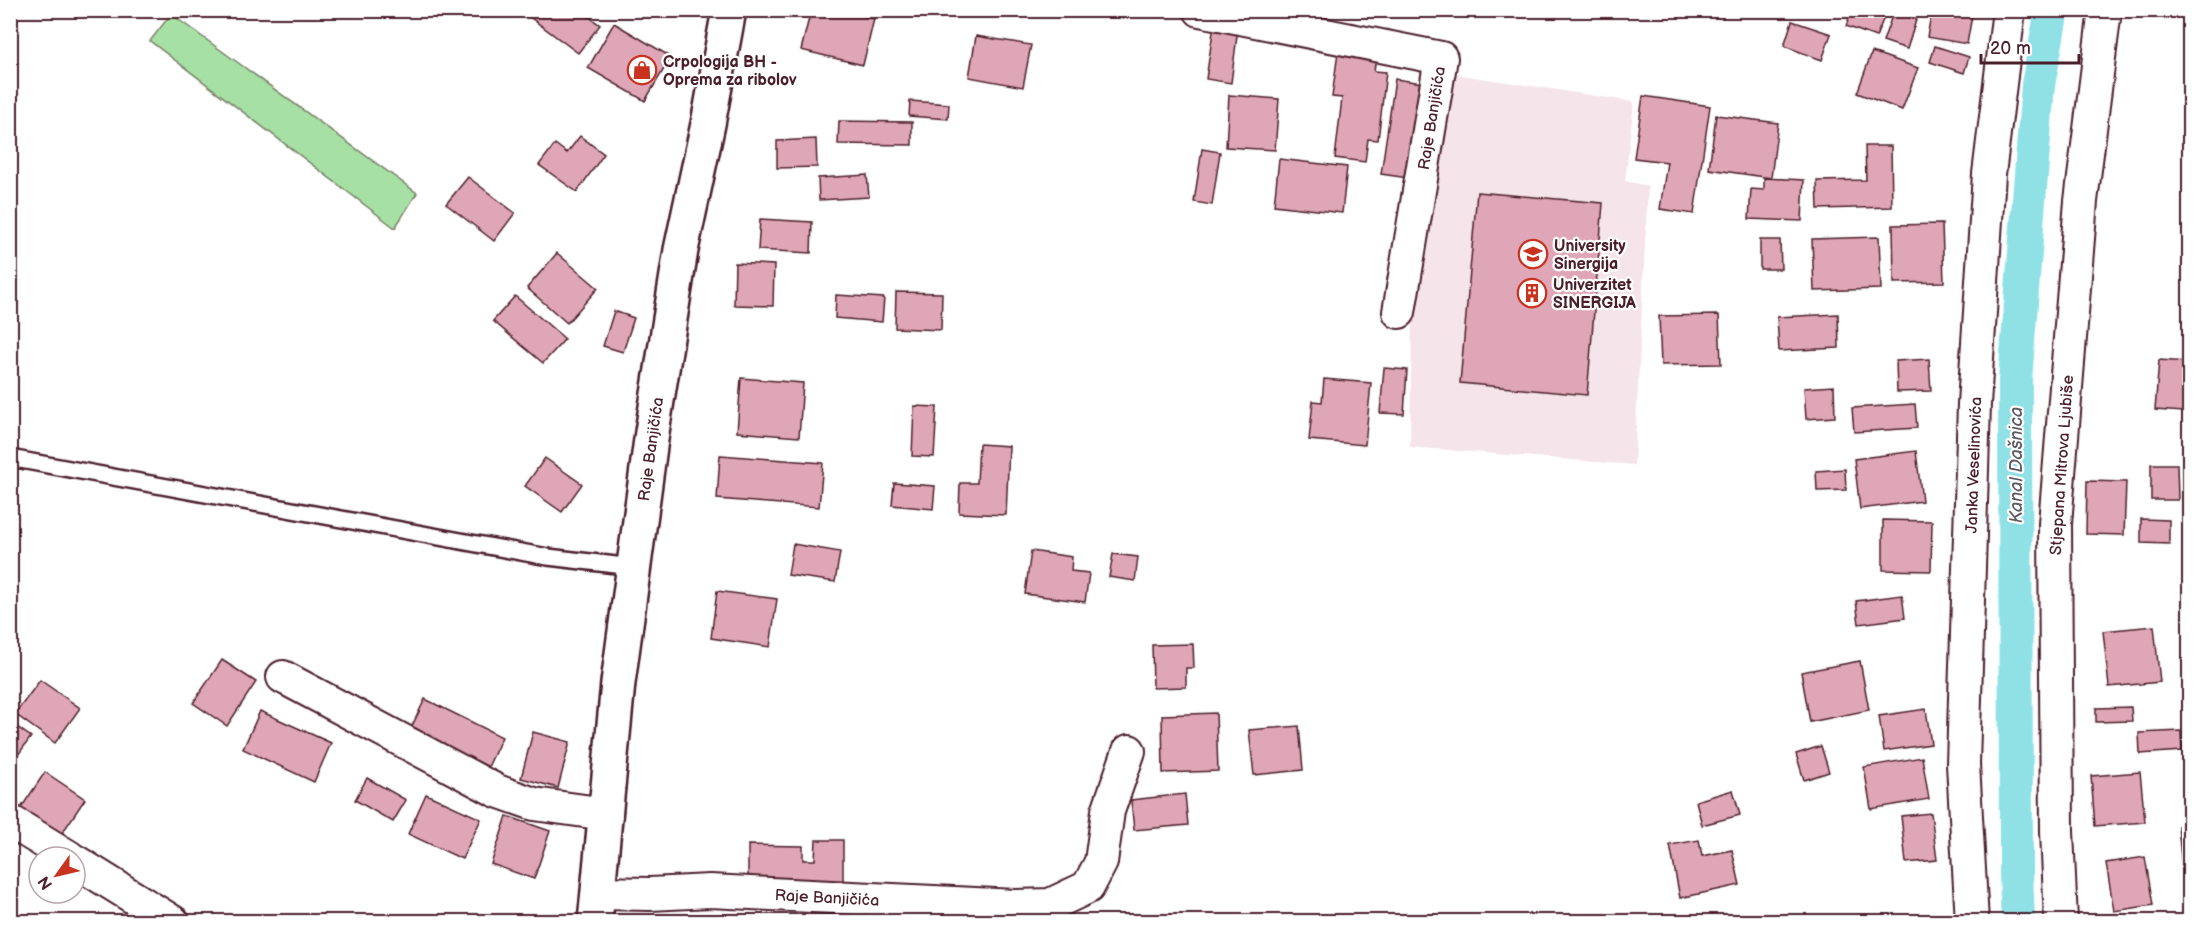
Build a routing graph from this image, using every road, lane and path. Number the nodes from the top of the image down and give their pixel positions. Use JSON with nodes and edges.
{"nodes":[{"id":1,"x":729,"y":10,"type":"edge"},
{"id":2,"x":1200,"y":10,"type":"edge"},
{"id":3,"x":2009,"y":10,"type":"edge"},
{"id":4,"x":2105,"y":10,"type":"edge"},
{"id":5,"x":1399,"y":312,"type":"dead end"},
{"id":6,"x":10,"y":458,"type":"edge"},
{"id":7,"x":633,"y":567,"type":"junction"},
{"id":8,"x":283,"y":677,"type":"dead end"},
{"id":9,"x":1129,"y":752,"type":"dead end"},
{"id":10,"x":606,"y":814,"type":"junction"},
{"id":11,"x":10,"y":821,"type":"edge"},
{"id":12,"x":49,"y":845,"type":"edge"},
{"id":13,"x":87,"y":868,"type":"edge"},
{"id":14,"x":597,"y":907,"type":"edge"},
{"id":15,"x":173,"y":921,"type":"edge"},
{"id":16,"x":1972,"y":921,"type":"edge"},
{"id":17,"x":2061,"y":921,"type":"edge"}],
"edges":[{"from":1,"to":7,"type":"main road","name":"Raje Banjičića"},
{"from":2,"to":5,"type":"street","name":"Raje Banjičića"},
{"from":3,"to":16,"type":"street","name":"Janka Veselinovića"},
{"from":4,"to":17,"type":"street","name":"Stjepana Mitrova Ljubiše"},
{"from":6,"to":7,"type":"lane"},
{"from":7,"to":10,"type":"main road","name":"Raje Banjičića"},
{"from":8,"to":10,"type":"street"},
{"from":9,"to":14,"type":"street","name":"Raje Banjičića"},
{"from":10,"to":14,"type":"main road","name":"Raje Banjičića"},
{"from":11,"to":12,"type":"street"},
{"from":13,"to":15,"type":"street"}]}
